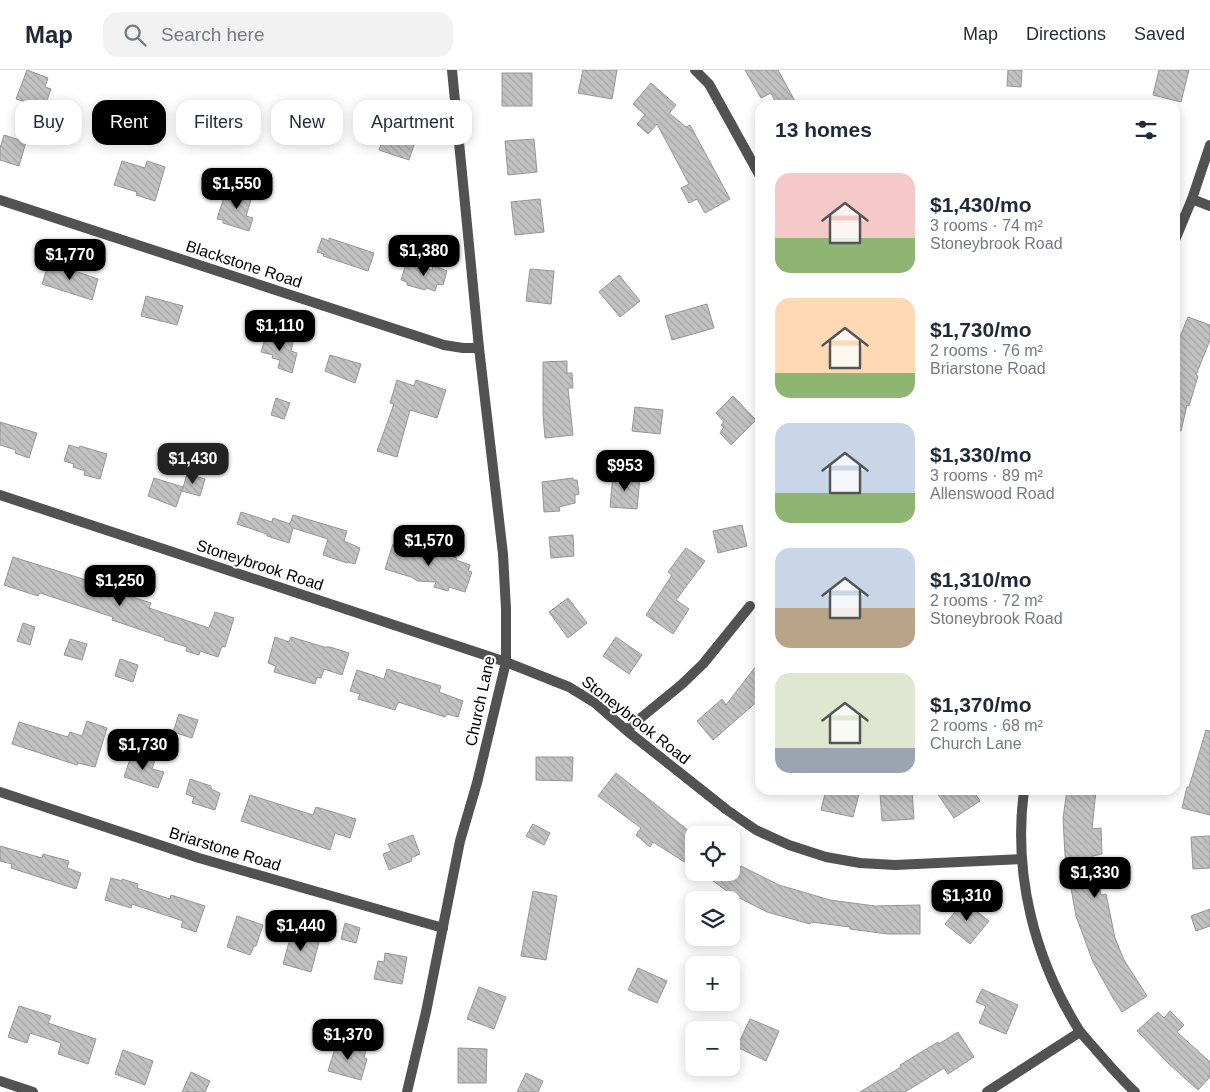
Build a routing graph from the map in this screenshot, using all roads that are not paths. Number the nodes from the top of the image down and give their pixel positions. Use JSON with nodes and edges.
{"nodes":[{"id":1,"x":452,"y":70,"type":"edge"},
{"id":2,"x":695,"y":70,"type":"edge"},
{"id":3,"x":1210,"y":145,"type":"edge"},
{"id":4,"x":755,"y":167,"type":"edge"},
{"id":5,"x":1192,"y":199,"type":"junction"},
{"id":6,"x":0,"y":200,"type":"edge"},
{"id":7,"x":1210,"y":206,"type":"edge"},
{"id":8,"x":1180,"y":228,"type":"edge"},
{"id":9,"x":479,"y":348,"type":"junction"},
{"id":10,"x":0,"y":495,"type":"edge"},
{"id":11,"x":750,"y":606,"type":"dead end"},
{"id":12,"x":506,"y":662,"type":"junction"},
{"id":13,"x":626,"y":730,"type":"junction"},
{"id":14,"x":0,"y":792,"type":"edge"},
{"id":15,"x":1023,"y":795,"type":"edge"},
{"id":16,"x":1021,"y":859,"type":"junction"},
{"id":17,"x":443,"y":928,"type":"junction"},
{"id":18,"x":1080,"y":1032,"type":"junction"},
{"id":19,"x":0,"y":1081,"type":"edge"},
{"id":20,"x":33,"y":1092,"type":"edge"},
{"id":21,"x":407,"y":1092,"type":"edge"},
{"id":22,"x":987,"y":1092,"type":"edge"},
{"id":23,"x":1135,"y":1092,"type":"edge"}],
"edges":[{"from":1,"to":9,"type":"street","name":"Church Lane"},
{"from":2,"to":4,"type":"street"},
{"from":3,"to":5,"type":"street"},
{"from":5,"to":7,"type":"street"},
{"from":5,"to":8,"type":"street"},
{"from":6,"to":9,"type":"street","name":"Blackstone Road"},
{"from":9,"to":12,"type":"street","name":"Church Lane"},
{"from":10,"to":12,"type":"street","name":"Stoneybrook Road"},
{"from":11,"to":13,"type":"street"},
{"from":12,"to":13,"type":"street","name":"Stoneybrook Road"},
{"from":12,"to":17,"type":"street","name":"Church Lane"},
{"from":13,"to":16,"type":"street","name":"Stoneybrook Road"},
{"from":14,"to":17,"type":"street","name":"Briarstone Road"},
{"from":15,"to":16,"type":"street"},
{"from":16,"to":18,"type":"street"},
{"from":17,"to":21,"type":"street","name":"Church Lane"},
{"from":18,"to":22,"type":"street"},
{"from":18,"to":23,"type":"street"},
{"from":19,"to":20,"type":"street"}]}
